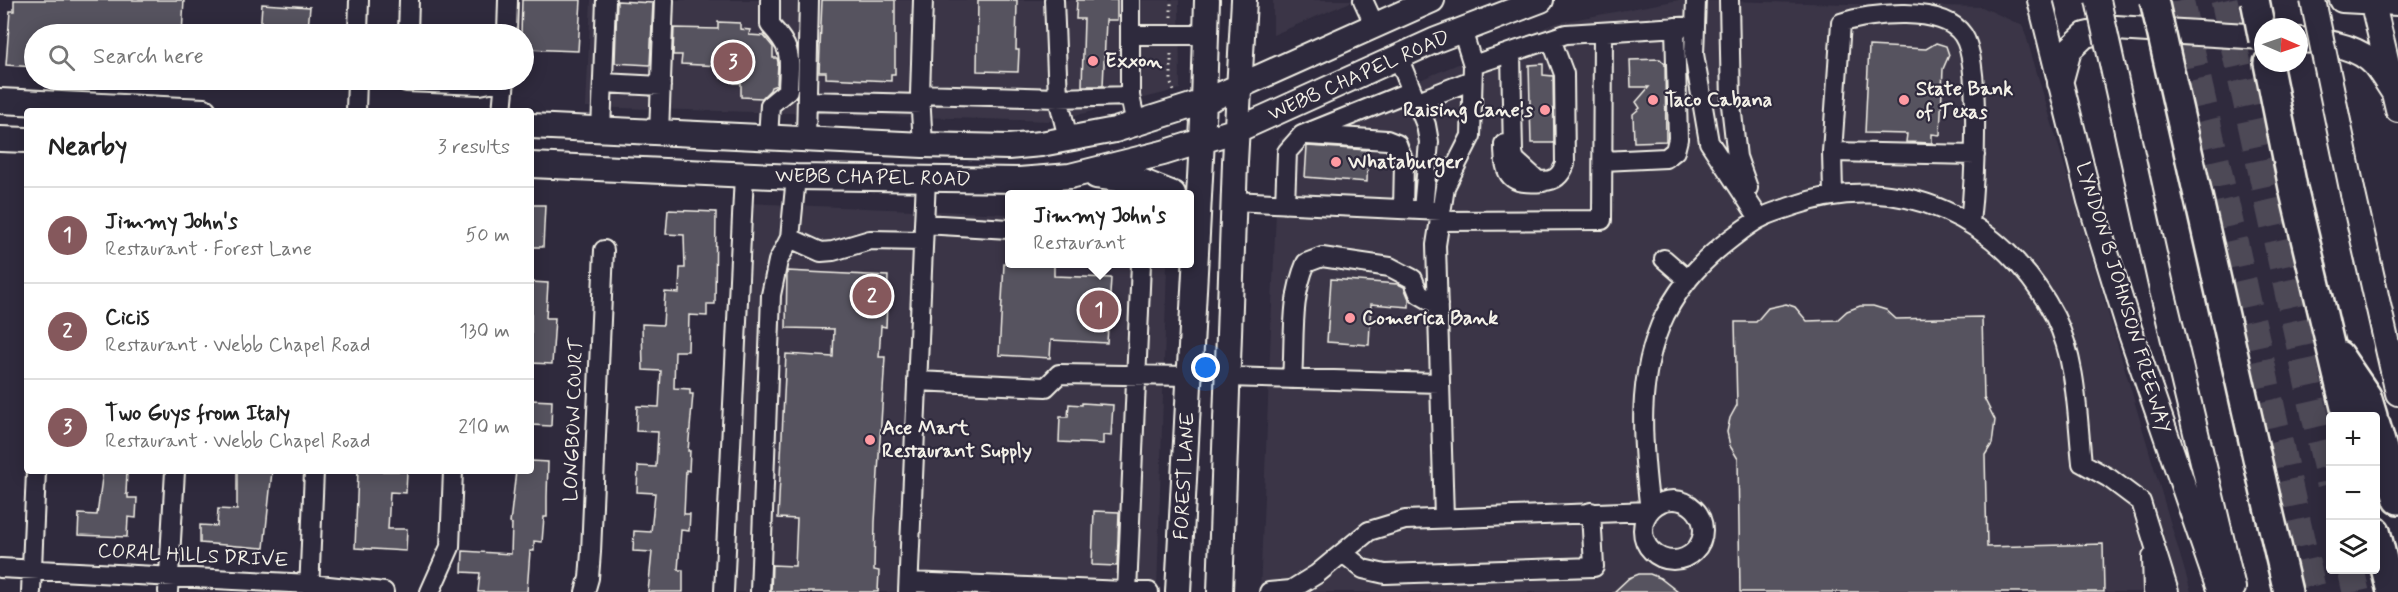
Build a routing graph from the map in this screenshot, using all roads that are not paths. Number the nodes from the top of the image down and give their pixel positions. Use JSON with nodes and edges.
{"nodes":[{"id":1,"x":358,"y":0,"type":"edge"},
{"id":2,"x":409,"y":0,"type":"edge"},
{"id":3,"x":508,"y":0,"type":"edge"},
{"id":4,"x":664,"y":0,"type":"edge"},
{"id":5,"x":770,"y":0,"type":"edge"},
{"id":6,"x":809,"y":0,"type":"edge"},
{"id":7,"x":923,"y":0,"type":"edge"},
{"id":8,"x":1054,"y":0,"type":"edge"},
{"id":9,"x":1130,"y":0,"type":"edge"},
{"id":10,"x":1207,"y":0,"type":"edge"},
{"id":11,"x":1244,"y":0,"type":"edge"},
{"id":12,"x":1363,"y":0,"type":"edge"},
{"id":13,"x":1432,"y":0,"type":"edge"},
{"id":14,"x":1541,"y":0,"type":"edge"},
{"id":15,"x":1696,"y":0,"type":"edge"},
{"id":16,"x":1729,"y":0,"type":"edge"},
{"id":17,"x":2040,"y":0,"type":"edge"},
{"id":18,"x":2098,"y":0,"type":"edge"},
{"id":19,"x":2154,"y":0,"type":"edge"},
{"id":20,"x":2255,"y":0,"type":"edge"},
{"id":21,"x":2313,"y":0,"type":"edge"},
{"id":22,"x":2342,"y":0,"type":"edge"},
{"id":23,"x":2372,"y":1,"type":"edge"},
{"id":24,"x":605,"y":2,"type":"edge"},
{"id":25,"x":2398,"y":3,"type":"edge"},
{"id":26,"x":1858,"y":9,"type":"edge"},
{"id":27,"x":2259,"y":18,"type":"edge"},
{"id":28,"x":358,"y":24,"type":"edge"},
{"id":29,"x":408,"y":24,"type":"edge"},
{"id":30,"x":507,"y":24,"type":"edge"},
{"id":31,"x":1375,"y":26,"type":"junction"},
{"id":32,"x":1695,"y":26,"type":"junction"},
{"id":33,"x":1676,"y":27,"type":"junction"},
{"id":34,"x":1462,"y":30,"type":"junction"},
{"id":35,"x":1604,"y":32,"type":"junction"},
{"id":36,"x":1130,"y":35,"type":"junction"},
{"id":37,"x":1207,"y":35,"type":"junction"},
{"id":38,"x":2254,"y":38,"type":"edge"},
{"id":39,"x":1551,"y":39,"type":"junction"},
{"id":40,"x":2308,"y":41,"type":"edge"},
{"id":41,"x":1507,"y":54,"type":"junction"},
{"id":42,"x":1398,"y":57,"type":"junction"},
{"id":43,"x":2270,"y":72,"type":"edge"},
{"id":44,"x":1472,"y":73,"type":"junction"},
{"id":45,"x":603,"y":83,"type":"junction"},
{"id":46,"x":2060,"y":84,"type":"junction"},
{"id":47,"x":661,"y":86,"type":"junction"},
{"id":48,"x":1240,"y":87,"type":"junction"},
{"id":49,"x":357,"y":90,"type":"edge"},
{"id":50,"x":504,"y":90,"type":"edge"},
{"id":51,"x":1130,"y":96,"type":"junction"},
{"id":52,"x":1414,"y":96,"type":"junction"},
{"id":53,"x":1058,"y":98,"type":"junction"},
{"id":54,"x":920,"y":99,"type":"junction"},
{"id":55,"x":0,"y":101,"type":"edge"},
{"id":56,"x":807,"y":101,"type":"junction"},
{"id":57,"x":1204,"y":102,"type":"junction"},
{"id":58,"x":2396,"y":102,"type":"edge"},
{"id":59,"x":143,"y":108,"type":"edge"},
{"id":60,"x":356,"y":108,"type":"edge"},
{"id":61,"x":502,"y":108,"type":"edge"},
{"id":62,"x":1136,"y":124,"type":"junction"},
{"id":63,"x":534,"y":126,"type":"edge"},
{"id":64,"x":602,"y":130,"type":"junction"},
{"id":65,"x":1237,"y":130,"type":"junction"},
{"id":66,"x":659,"y":133,"type":"junction"},
{"id":67,"x":1302,"y":135,"type":"junction"},
{"id":68,"x":768,"y":138,"type":"junction"},
{"id":69,"x":1068,"y":138,"type":"junction"},
{"id":70,"x":0,"y":139,"type":"edge"},
{"id":71,"x":24,"y":140,"type":"edge"},
{"id":72,"x":806,"y":140,"type":"junction"},
{"id":73,"x":1203,"y":141,"type":"junction"},
{"id":74,"x":923,"y":145,"type":"junction"},
{"id":75,"x":1832,"y":152,"type":"junction"},
{"id":76,"x":1975,"y":155,"type":"junction"},
{"id":77,"x":1603,"y":161,"type":"junction"},
{"id":78,"x":534,"y":165,"type":"edge"},
{"id":79,"x":744,"y":175,"type":"junction"},
{"id":80,"x":1070,"y":176,"type":"junction"},
{"id":81,"x":796,"y":177,"type":"junction"},
{"id":82,"x":926,"y":179,"type":"junction"},
{"id":83,"x":1045,"y":186,"type":"edge"},
{"id":84,"x":1142,"y":188,"type":"edge"},
{"id":85,"x":1833,"y":194,"type":"junction"},
{"id":86,"x":1233,"y":201,"type":"junction"},
{"id":87,"x":1285,"y":204,"type":"junction"},
{"id":88,"x":1402,"y":209,"type":"junction"},
{"id":89,"x":1194,"y":213,"type":"edge"},
{"id":90,"x":1435,"y":214,"type":"junction"},
{"id":91,"x":1759,"y":218,"type":"junction"},
{"id":92,"x":1970,"y":223,"type":"junction"},
{"id":93,"x":1005,"y":229,"type":"edge"},
{"id":94,"x":923,"y":232,"type":"junction"},
{"id":95,"x":790,"y":238,"type":"junction"},
{"id":96,"x":603,"y":250,"type":"dead end"},
{"id":97,"x":1664,"y":259,"type":"dead end"},
{"id":98,"x":1141,"y":268,"type":"edge"},
{"id":99,"x":1193,"y":268,"type":"edge"},
{"id":100,"x":1688,"y":280,"type":"junction"},
{"id":101,"x":1438,"y":305,"type":"junction"},
{"id":102,"x":2329,"y":339,"type":"junction"},
{"id":103,"x":1136,"y":375,"type":"junction"},
{"id":104,"x":1190,"y":376,"type":"junction"},
{"id":105,"x":1227,"y":377,"type":"junction"},
{"id":106,"x":1292,"y":379,"type":"junction"},
{"id":107,"x":917,"y":381,"type":"junction"},
{"id":108,"x":1440,"y":383,"type":"junction"},
{"id":109,"x":2398,"y":393,"type":"edge"},
{"id":110,"x":2346,"y":412,"type":"edge"},
{"id":111,"x":2372,"y":412,"type":"edge"},
{"id":112,"x":2380,"y":439,"type":"edge"},
{"id":113,"x":36,"y":474,"type":"edge"},
{"id":114,"x":175,"y":474,"type":"edge"},
{"id":115,"x":314,"y":474,"type":"edge"},
{"id":116,"x":453,"y":474,"type":"edge"},
{"id":117,"x":2398,"y":500,"type":"edge"},
{"id":118,"x":1591,"y":512,"type":"junction"},
{"id":119,"x":1444,"y":518,"type":"junction"},
{"id":120,"x":2152,"y":537,"type":"junction"},
{"id":121,"x":2380,"y":547,"type":"edge"},
{"id":122,"x":1343,"y":553,"type":"junction"},
{"id":123,"x":0,"y":568,"type":"edge"},
{"id":124,"x":32,"y":570,"type":"junction"},
{"id":125,"x":168,"y":585,"type":"edge"},
{"id":126,"x":909,"y":587,"type":"edge"},
{"id":127,"x":310,"y":588,"type":"edge"},
{"id":128,"x":1292,"y":591,"type":"edge"},
{"id":129,"x":31,"y":592,"type":"edge"},
{"id":130,"x":384,"y":592,"type":"edge"},
{"id":131,"x":430,"y":592,"type":"edge"},
{"id":132,"x":585,"y":592,"type":"edge"},
{"id":133,"x":724,"y":592,"type":"edge"},
{"id":134,"x":760,"y":592,"type":"edge"},
{"id":135,"x":1127,"y":592,"type":"edge"},
{"id":136,"x":1149,"y":592,"type":"edge"},
{"id":137,"x":1178,"y":592,"type":"edge"},
{"id":138,"x":1220,"y":592,"type":"edge"},
{"id":139,"x":1269,"y":592,"type":"edge"},
{"id":140,"x":2152,"y":592,"type":"edge"},
{"id":141,"x":2169,"y":592,"type":"edge"},
{"id":142,"x":2220,"y":592,"type":"edge"},
{"id":143,"x":2234,"y":592,"type":"edge"},
{"id":144,"x":2288,"y":592,"type":"edge"},
{"id":145,"x":2391,"y":592,"type":"edge"}],
"edges":[{"from":1,"to":28,"type":"street"},
{"from":2,"to":29,"type":"street"},
{"from":3,"to":30,"type":"street"},
{"from":4,"to":47,"type":"street"},
{"from":5,"to":68,"type":"street"},
{"from":6,"to":56,"type":"street"},
{"from":7,"to":54,"type":"street"},
{"from":8,"to":53,"type":"street"},
{"from":9,"to":36,"type":"street"},
{"from":10,"to":37,"type":"main road","name":"FOREST LANE"},
{"from":11,"to":48,"type":"main road","name":"FOREST LANE"},
{"from":12,"to":31,"type":"street"},
{"from":13,"to":31,"type":"main road","name":"WEBB CHAPEL ROAD"},
{"from":14,"to":34,"type":"main road","name":"WEBB CHAPEL ROAD"},
{"from":15,"to":32,"type":"street"},
{"from":16,"to":91,"type":"street"},
{"from":17,"to":46,"type":"main road","name":"LYNDON B JOHNSON FREEWAY"},
{"from":18,"to":143,"type":"main road","bridge":true},
{"from":19,"to":144,"type":"highway","bridge":true},
{"from":20,"to":27,"type":"highway","bridge":true},
{"from":21,"to":109,"type":"main road","bridge":true},
{"from":22,"to":23,"type":"main road"},
{"from":23,"to":25,"type":"main road"},
{"from":23,"to":58,"type":"main road"},
{"from":24,"to":45,"type":"street"},
{"from":26,"to":75,"type":"street"},
{"from":26,"to":76,"type":"street"},
{"from":31,"to":48,"type":"main road","name":"WEBB CHAPEL ROAD"},
{"from":32,"to":33,"type":"street"},
{"from":32,"to":91,"type":"street"},
{"from":33,"to":35,"type":"street"},
{"from":33,"to":77,"type":"street"},
{"from":34,"to":42,"type":"main road","name":"WEBB CHAPEL ROAD"},
{"from":34,"to":44,"type":"street"},
{"from":35,"to":39,"type":"street"},
{"from":35,"to":77,"type":"street"},
{"from":36,"to":37,"type":"street"},
{"from":36,"to":51,"type":"street"},
{"from":37,"to":57,"type":"main road","name":"FOREST LANE"},
{"from":38,"to":46,"type":"main road"},
{"from":39,"to":41,"type":"street"},
{"from":39,"to":41,"type":"street"},
{"from":40,"to":58,"type":"main road"},
{"from":41,"to":44,"type":"street"},
{"from":42,"to":52,"type":"street"},
{"from":42,"to":65,"type":"main road","name":"WEBB CHAPEL ROAD"},
{"from":43,"to":102,"type":"highway"},
{"from":44,"to":52,"type":"street"},
{"from":44,"to":90,"type":"street"},
{"from":45,"to":47,"type":"street"},
{"from":45,"to":64,"type":"street"},
{"from":46,"to":142,"type":"main road","name":"LYNDON B JOHNSON FREEWAY"},
{"from":47,"to":66,"type":"street"},
{"from":48,"to":57,"type":"main road","name":"WEBB CHAPEL ROAD"},
{"from":48,"to":65,"type":"main road","name":"FOREST LANE"},
{"from":49,"to":60,"type":"street"},
{"from":50,"to":61,"type":"street"},
{"from":51,"to":53,"type":"street"},
{"from":51,"to":62,"type":"street"},
{"from":52,"to":67,"type":"street"},
{"from":52,"to":90,"type":"street"},
{"from":53,"to":54,"type":"street"},
{"from":53,"to":69,"type":"street"},
{"from":54,"to":56,"type":"street"},
{"from":54,"to":74,"type":"street"},
{"from":55,"to":59,"type":"main road"},
{"from":56,"to":72,"type":"street"},
{"from":57,"to":62,"type":"main road","name":"WEBB CHAPEL ROAD"},
{"from":57,"to":73,"type":"main road","name":"FOREST LANE"},
{"from":62,"to":69,"type":"main road","name":"WEBB CHAPEL ROAD"},
{"from":63,"to":64,"type":"main road","name":"WEBB CHAPEL ROAD"},
{"from":64,"to":66,"type":"main road","name":"WEBB CHAPEL ROAD"},
{"from":65,"to":73,"type":"main road","name":"WEBB CHAPEL ROAD"},
{"from":65,"to":86,"type":"main road","name":"FOREST LANE"},
{"from":66,"to":68,"type":"main road","name":"WEBB CHAPEL ROAD"},
{"from":67,"to":87,"type":"street"},
{"from":67,"to":88,"type":"street"},
{"from":68,"to":72,"type":"main road","name":"WEBB CHAPEL ROAD"},
{"from":69,"to":74,"type":"main road","name":"WEBB CHAPEL ROAD"},
{"from":70,"to":71,"type":"main road"},
{"from":72,"to":74,"type":"main road","name":"WEBB CHAPEL ROAD"},
{"from":73,"to":80,"type":"main road","name":"WEBB CHAPEL ROAD"},
{"from":73,"to":89,"type":"main road","name":"FOREST LANE"},
{"from":74,"to":82,"type":"main road"},
{"from":75,"to":76,"type":"street"},
{"from":75,"to":85,"type":"street"},
{"from":76,"to":92,"type":"street"},
{"from":77,"to":90,"type":"street"},
{"from":78,"to":79,"type":"main road","name":"WEBB CHAPEL ROAD"},
{"from":79,"to":81,"type":"main road","name":"WEBB CHAPEL ROAD"},
{"from":79,"to":133,"type":"street"},
{"from":80,"to":83,"type":"main road","name":"WEBB CHAPEL ROAD"},
{"from":80,"to":84,"type":"main road"},
{"from":81,"to":82,"type":"main road","name":"WEBB CHAPEL ROAD"},
{"from":81,"to":95,"type":"street"},
{"from":82,"to":83,"type":"main road","name":"WEBB CHAPEL ROAD"},
{"from":82,"to":94,"type":"street"},
{"from":85,"to":91,"type":"street"},
{"from":85,"to":92,"type":"street"},
{"from":86,"to":87,"type":"street"},
{"from":86,"to":105,"type":"main road","name":"FOREST LANE"},
{"from":87,"to":88,"type":"street"},
{"from":88,"to":90,"type":"street"},
{"from":90,"to":101,"type":"street"},
{"from":91,"to":100,"type":"street"},
{"from":92,"to":120,"type":"street"},
{"from":93,"to":94,"type":"street"},
{"from":94,"to":95,"type":"street"},
{"from":94,"to":107,"type":"street"},
{"from":95,"to":134,"type":"street"},
{"from":96,"to":132,"type":"street","name":"LONGBOW COURT"},
{"from":97,"to":100,"type":"street"},
{"from":98,"to":103,"type":"street"},
{"from":99,"to":104,"type":"main road","name":"FOREST LANE"},
{"from":100,"to":118,"type":"street"},
{"from":101,"to":106,"type":"street"},
{"from":101,"to":108,"type":"street"},
{"from":102,"to":110,"type":"highway"},
{"from":102,"to":111,"type":"highway"},
{"from":103,"to":104,"type":"street"},
{"from":103,"to":107,"type":"street"},
{"from":103,"to":135,"type":"street"},
{"from":104,"to":105,"type":"main road"},
{"from":104,"to":137,"type":"main road","name":"FOREST LANE"},
{"from":105,"to":106,"type":"street"},
{"from":105,"to":138,"type":"main road","name":"FOREST LANE"},
{"from":106,"to":108,"type":"street"},
{"from":107,"to":126,"type":"street"},
{"from":108,"to":119,"type":"street"},
{"from":112,"to":117,"type":"highway"},
{"from":113,"to":124,"type":"street"},
{"from":114,"to":125,"type":"street"},
{"from":115,"to":127,"type":"street"},
{"from":116,"to":131,"type":"street"},
{"from":118,"to":119,"type":"street"},
{"from":118,"to":122,"type":"street"},
{"from":119,"to":122,"type":"street"},
{"from":120,"to":140,"type":"street"},
{"from":120,"to":141,"type":"street"},
{"from":121,"to":145,"type":"highway"},
{"from":122,"to":128,"type":"street"},
{"from":123,"to":124,"type":"street","name":"CORAL HILLS DRIVE"},
{"from":124,"to":125,"type":"street","name":"CORAL HILLS DRIVE"},
{"from":124,"to":129,"type":"street"},
{"from":125,"to":127,"type":"street","name":"CORAL HILLS DRIVE"},
{"from":126,"to":135,"type":"street"},
{"from":127,"to":130,"type":"street","name":"CORAL HILLS DRIVE"},
{"from":128,"to":139,"type":"street"},
{"from":135,"to":136,"type":"street"}]}
